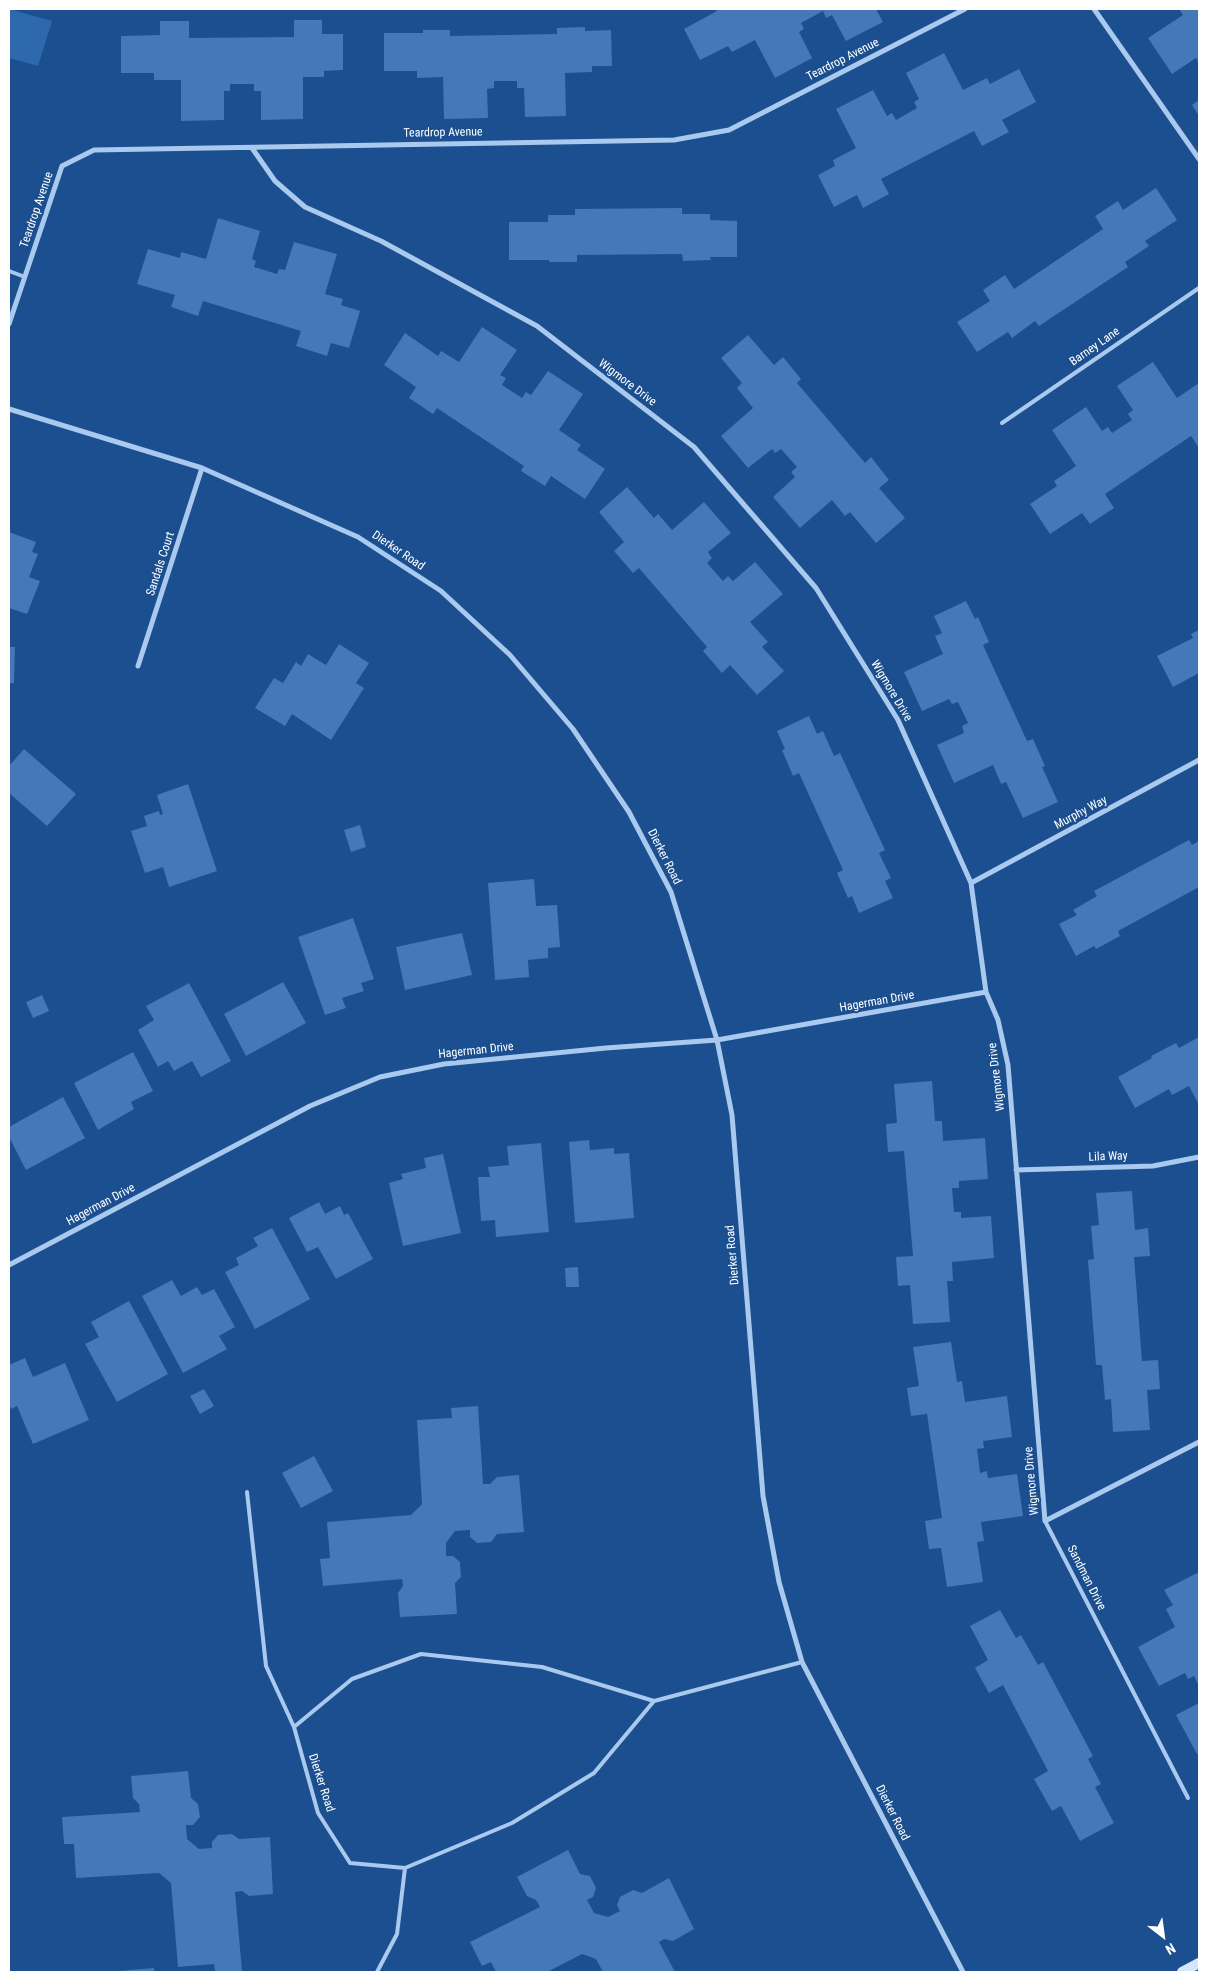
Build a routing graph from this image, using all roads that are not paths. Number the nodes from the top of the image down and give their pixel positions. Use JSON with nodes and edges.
{"nodes":[{"id":1,"x":965,"y":9,"type":"edge"},
{"id":2,"x":1094,"y":9,"type":"edge"},
{"id":3,"x":252,"y":148,"type":"junction"},
{"id":4,"x":1199,"y":159,"type":"edge"},
{"id":5,"x":9,"y":271,"type":"edge"},
{"id":6,"x":25,"y":277,"type":"junction"},
{"id":7,"x":1199,"y":288,"type":"edge"},
{"id":8,"x":9,"y":324,"type":"edge"},
{"id":9,"x":9,"y":409,"type":"edge"},
{"id":10,"x":1002,"y":423,"type":"dead end"},
{"id":11,"x":202,"y":468,"type":"junction"},
{"id":12,"x":138,"y":666,"type":"dead end"},
{"id":13,"x":1199,"y":760,"type":"edge"},
{"id":14,"x":971,"y":883,"type":"junction"},
{"id":15,"x":986,"y":992,"type":"junction"},
{"id":16,"x":717,"y":1040,"type":"junction"},
{"id":17,"x":1199,"y":1157,"type":"edge"},
{"id":18,"x":1016,"y":1170,"type":"junction"},
{"id":19,"x":9,"y":1265,"type":"edge"},
{"id":20,"x":1199,"y":1442,"type":"edge"},
{"id":21,"x":247,"y":1492,"type":"dead end"},
{"id":22,"x":1045,"y":1522,"type":"junction"},
{"id":23,"x":802,"y":1662,"type":"junction"},
{"id":24,"x":654,"y":1701,"type":"junction"},
{"id":25,"x":294,"y":1727,"type":"junction"},
{"id":26,"x":1188,"y":1798,"type":"dead end"},
{"id":27,"x":404,"y":1868,"type":"junction"},
{"id":28,"x":1199,"y":1963,"type":"edge"},
{"id":29,"x":377,"y":1972,"type":"edge"},
{"id":30,"x":963,"y":1972,"type":"edge"},
{"id":31,"x":1182,"y":1972,"type":"edge"}],
"edges":[{"from":1,"to":3,"type":"street","name":"Teardrop Avenue"},
{"from":2,"to":4,"type":"street"},
{"from":3,"to":6,"type":"street","name":"Teardrop Avenue"},
{"from":3,"to":14,"type":"street","name":"Wigmore Drive"},
{"from":5,"to":6,"type":"lane"},
{"from":6,"to":8,"type":"street","name":"Teardrop Avenue"},
{"from":7,"to":10,"type":"lane","name":"Barney Lane"},
{"from":9,"to":11,"type":"street","name":"Dierker Road"},
{"from":11,"to":12,"type":"street","name":"Sandals Court"},
{"from":11,"to":16,"type":"street","name":"Dierker Road"},
{"from":13,"to":14,"type":"street","name":"Murphy Way"},
{"from":14,"to":15,"type":"street","name":"Wigmore Drive"},
{"from":15,"to":16,"type":"street","name":"Hagerman Drive"},
{"from":15,"to":18,"type":"street","name":"Wigmore Drive"},
{"from":16,"to":19,"type":"street","name":"Hagerman Drive"},
{"from":16,"to":23,"type":"street","name":"Dierker Road"},
{"from":17,"to":18,"type":"street","name":"Lila Way"},
{"from":18,"to":22,"type":"street","name":"Wigmore Drive"},
{"from":20,"to":22,"type":"street"},
{"from":21,"to":25,"type":"lane"},
{"from":22,"to":26,"type":"lane","name":"Sandman Drive"},
{"from":23,"to":24,"type":"lane"},
{"from":23,"to":30,"type":"street","name":"Dierker Road"},
{"from":24,"to":25,"type":"lane"},
{"from":24,"to":27,"type":"lane","name":"Dierker Road"},
{"from":25,"to":27,"type":"lane","name":"Dierker Road"},
{"from":27,"to":29,"type":"lane"},
{"from":28,"to":31,"type":"main road"}]}
